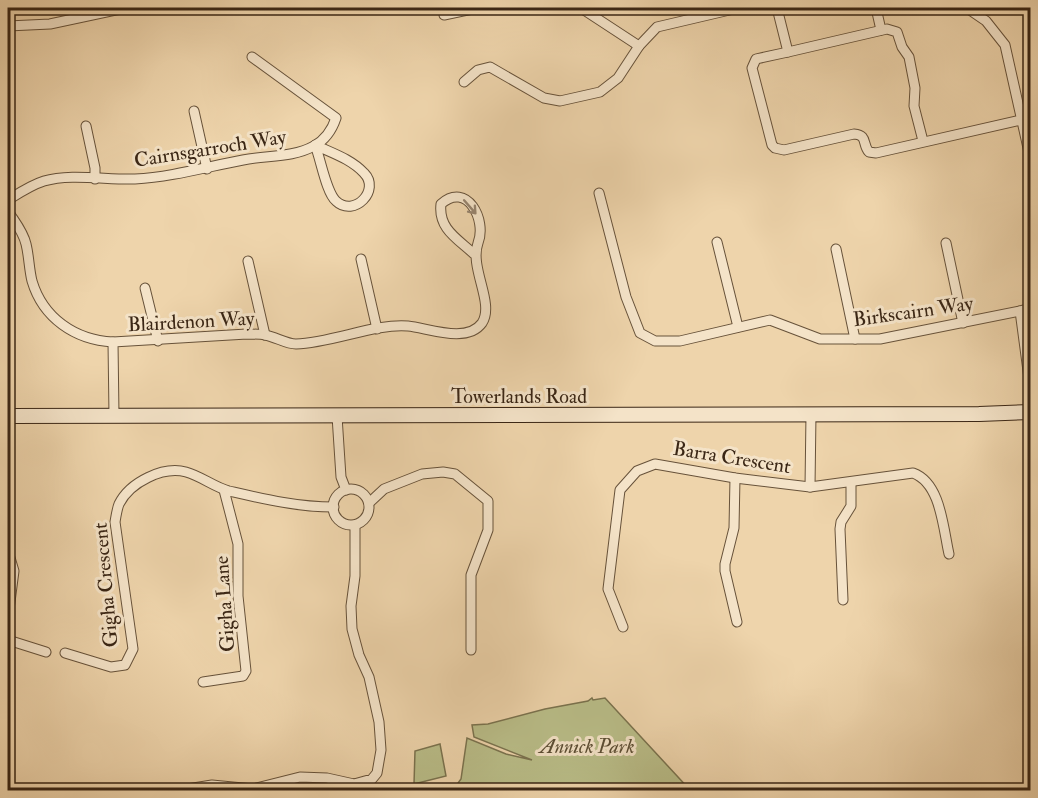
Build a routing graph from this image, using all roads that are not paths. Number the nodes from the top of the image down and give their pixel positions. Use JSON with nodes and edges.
{"nodes":[{"id":1,"x":125,"y":8,"type":"edge"},
{"id":2,"x":477,"y":8,"type":"edge"},
{"id":3,"x":581,"y":8,"type":"edge"},
{"id":4,"x":738,"y":8,"type":"edge"},
{"id":5,"x":777,"y":8,"type":"edge"},
{"id":6,"x":876,"y":8,"type":"edge"},
{"id":7,"x":967,"y":8,"type":"edge"},
{"id":8,"x":110,"y":9,"type":"edge"},
{"id":9,"x":444,"y":15,"type":"dead end"},
{"id":10,"x":8,"y":26,"type":"edge"},
{"id":11,"x":881,"y":30,"type":"junction"},
{"id":12,"x":639,"y":46,"type":"junction"},
{"id":13,"x":788,"y":52,"type":"junction"},
{"id":14,"x":252,"y":57,"type":"dead end"},
{"id":15,"x":464,"y":82,"type":"dead end"},
{"id":16,"x":194,"y":111,"type":"dead end"},
{"id":17,"x":1021,"y":120,"type":"junction"},
{"id":18,"x":86,"y":126,"type":"dead end"},
{"id":19,"x":924,"y":141,"type":"junction"},
{"id":20,"x":315,"y":145,"type":"junction"},
{"id":21,"x":1030,"y":157,"type":"edge"},
{"id":22,"x":207,"y":168,"type":"junction"},
{"id":23,"x":95,"y":179,"type":"junction"},
{"id":24,"x":599,"y":193,"type":"dead end"},
{"id":25,"x":8,"y":200,"type":"edge"},
{"id":26,"x":8,"y":211,"type":"edge"},
{"id":27,"x":717,"y":242,"type":"dead end"},
{"id":28,"x":946,"y":243,"type":"dead end"},
{"id":29,"x":836,"y":249,"type":"dead end"},
{"id":30,"x":474,"y":254,"type":"junction"},
{"id":31,"x":361,"y":259,"type":"dead end"},
{"id":32,"x":248,"y":261,"type":"dead end"},
{"id":33,"x":145,"y":288,"type":"dead end"},
{"id":34,"x":1030,"y":308,"type":"edge"},
{"id":35,"x":1020,"y":311,"type":"junction"},
{"id":36,"x":963,"y":323,"type":"junction"},
{"id":37,"x":738,"y":327,"type":"junction"},
{"id":38,"x":377,"y":330,"type":"junction"},
{"id":39,"x":265,"y":335,"type":"junction"},
{"id":40,"x":855,"y":339,"type":"junction"},
{"id":41,"x":158,"y":341,"type":"junction"},
{"id":42,"x":113,"y":342,"type":"junction"},
{"id":43,"x":1030,"y":386,"type":"edge"},
{"id":44,"x":1030,"y":412,"type":"edge"},
{"id":45,"x":811,"y":414,"type":"junction"},
{"id":46,"x":8,"y":416,"type":"edge"},
{"id":47,"x":114,"y":416,"type":"junction"},
{"id":48,"x":337,"y":416,"type":"junction"},
{"id":49,"x":735,"y":478,"type":"junction"},
{"id":50,"x":851,"y":483,"type":"junction"},
{"id":51,"x":810,"y":487,"type":"junction"},
{"id":52,"x":224,"y":490,"type":"junction"},
{"id":53,"x":346,"y":490,"type":"junction"},
{"id":54,"x":369,"y":503,"type":"junction"},
{"id":55,"x":334,"y":507,"type":"junction"},
{"id":56,"x":355,"y":525,"type":"junction"},
{"id":57,"x":8,"y":551,"type":"edge"},
{"id":58,"x":949,"y":554,"type":"dead end"},
{"id":59,"x":843,"y":600,"type":"dead end"},
{"id":60,"x":8,"y":618,"type":"edge"},
{"id":61,"x":737,"y":622,"type":"dead end"},
{"id":62,"x":623,"y":627,"type":"dead end"},
{"id":63,"x":8,"y":640,"type":"edge"},
{"id":64,"x":471,"y":650,"type":"dead end"},
{"id":65,"x":46,"y":652,"type":"dead end"},
{"id":66,"x":65,"y":653,"type":"dead end"},
{"id":67,"x":203,"y":682,"type":"dead end"},
{"id":68,"x":181,"y":790,"type":"edge"}],
"edges":[{"from":1,"to":8,"type":"street"},
{"from":2,"to":9,"type":"street"},
{"from":3,"to":12,"type":"street"},
{"from":4,"to":12,"type":"street"},
{"from":5,"to":13,"type":"street"},
{"from":6,"to":11,"type":"street"},
{"from":7,"to":17,"type":"street"},
{"from":8,"to":10,"type":"street"},
{"from":11,"to":13,"type":"street"},
{"from":11,"to":19,"type":"street"},
{"from":12,"to":15,"type":"street"},
{"from":13,"to":19,"type":"street"},
{"from":14,"to":20,"type":"street","name":"Cairnsgarroch Way"},
{"from":16,"to":22,"type":"street"},
{"from":17,"to":19,"type":"street"},
{"from":17,"to":21,"type":"street"},
{"from":18,"to":23,"type":"street"},
{"from":20,"to":20,"type":"street"},
{"from":20,"to":22,"type":"street","name":"Cairnsgarroch Way"},
{"from":22,"to":23,"type":"street","name":"Cairnsgarroch Way"},
{"from":23,"to":25,"type":"street","name":"Cairnsgarroch Way"},
{"from":24,"to":37,"type":"street","name":"Birkscairn Way"},
{"from":26,"to":42,"type":"street"},
{"from":27,"to":37,"type":"street"},
{"from":28,"to":36,"type":"street"},
{"from":29,"to":40,"type":"street"},
{"from":30,"to":30,"type":"street","name":"Blairdenon Way","one_way":true},
{"from":30,"to":38,"type":"street","name":"Blairdenon Way"},
{"from":31,"to":38,"type":"street"},
{"from":32,"to":39,"type":"street"},
{"from":33,"to":41,"type":"street"},
{"from":34,"to":35,"type":"street","name":"Birkscairn Way"},
{"from":35,"to":36,"type":"street","name":"Birkscairn Way"},
{"from":35,"to":43,"type":"street"},
{"from":36,"to":40,"type":"street","name":"Birkscairn Way"},
{"from":37,"to":40,"type":"street","name":"Birkscairn Way"},
{"from":38,"to":39,"type":"street","name":"Blairdenon Way"},
{"from":39,"to":41,"type":"street","name":"Blairdenon Way"},
{"from":41,"to":42,"type":"street","name":"Blairdenon Way"},
{"from":42,"to":47,"type":"street","name":"Blairdenon Way"},
{"from":44,"to":45,"type":"street","name":"Towerlands Road"},
{"from":45,"to":48,"type":"street","name":"Towerlands Road"},
{"from":45,"to":51,"type":"street"},
{"from":46,"to":47,"type":"street","name":"Towerlands Road"},
{"from":47,"to":48,"type":"street","name":"Towerlands Road"},
{"from":48,"to":53,"type":"street"},
{"from":49,"to":51,"type":"street","name":"Barra Crescent"},
{"from":49,"to":61,"type":"street"},
{"from":49,"to":62,"type":"street","name":"Barra Crescent"},
{"from":50,"to":51,"type":"street","name":"Barra Crescent"},
{"from":50,"to":58,"type":"street","name":"Barra Crescent"},
{"from":50,"to":59,"type":"street"},
{"from":52,"to":55,"type":"street","name":"Gigha Crescent"},
{"from":52,"to":66,"type":"street","name":"Gigha Crescent"},
{"from":52,"to":67,"type":"street","name":"Gigha Lane"},
{"from":53,"to":54,"type":"street"},
{"from":53,"to":55,"type":"street"},
{"from":54,"to":56,"type":"street"},
{"from":54,"to":64,"type":"street"},
{"from":55,"to":56,"type":"street"},
{"from":56,"to":68,"type":"street"},
{"from":57,"to":60,"type":"street"},
{"from":63,"to":65,"type":"street"}]}
